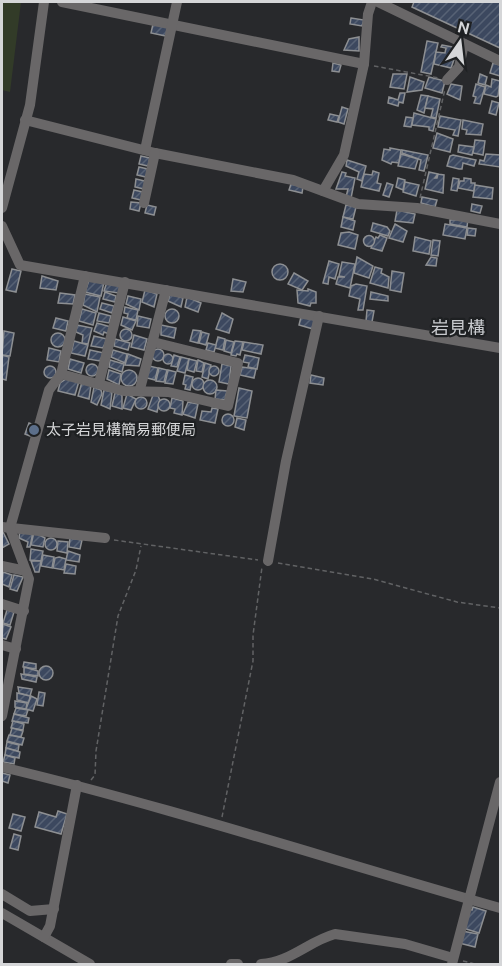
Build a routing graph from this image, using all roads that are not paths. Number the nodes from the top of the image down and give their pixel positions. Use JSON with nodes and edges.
{"nodes":[{"id":1,"x":44,"y":2,"type":"edge"},
{"id":2,"x":62,"y":2,"type":"edge"},
{"id":3,"x":177,"y":2,"type":"edge"},
{"id":4,"x":372,"y":2,"type":"edge"},
{"id":5,"x":378,"y":2,"type":"edge"},
{"id":6,"x":172,"y":26,"type":"junction"},
{"id":7,"x":464,"y":44,"type":"junction"},
{"id":8,"x":501,"y":61,"type":"edge"},
{"id":9,"x":364,"y":64,"type":"junction"},
{"id":10,"x":447,"y":80,"type":"road end"},
{"id":11,"x":25,"y":120,"type":"junction"},
{"id":12,"x":150,"y":151,"type":"junction"},
{"id":13,"x":323,"y":191,"type":"junction"},
{"id":14,"x":144,"y":203,"type":"dead end"},
{"id":15,"x":2,"y":208,"type":"edge"},
{"id":16,"x":501,"y":224,"type":"edge"},
{"id":17,"x":2,"y":226,"type":"edge"},
{"id":18,"x":85,"y":276,"type":"junction"},
{"id":19,"x":125,"y":282,"type":"junction"},
{"id":20,"x":166,"y":290,"type":"junction"},
{"id":21,"x":319,"y":316,"type":"junction"},
{"id":22,"x":153,"y":342,"type":"junction"},
{"id":23,"x":501,"y":348,"type":"edge"},
{"id":24,"x":61,"y":374,"type":"junction"},
{"id":25,"x":99,"y":383,"type":"junction"},
{"id":26,"x":140,"y":389,"type":"junction"},
{"id":27,"x":6,"y":527,"type":"edge"},
{"id":28,"x":105,"y":538,"type":"road end"},
{"id":29,"x":268,"y":561,"type":"road end"},
{"id":30,"x":2,"y":566,"type":"edge"},
{"id":31,"x":26,"y":571,"type":"junction"},
{"id":32,"x":2,"y":604,"type":"edge"},
{"id":33,"x":24,"y":610,"type":"junction"},
{"id":34,"x":2,"y":645,"type":"edge"},
{"id":35,"x":16,"y":649,"type":"junction"},
{"id":36,"x":5,"y":682,"type":"edge"},
{"id":37,"x":2,"y":716,"type":"edge"},
{"id":38,"x":2,"y":767,"type":"edge"},
{"id":39,"x":501,"y":782,"type":"edge"},
{"id":40,"x":82,"y":786,"type":"junction"},
{"id":41,"x":2,"y":894,"type":"edge"},
{"id":42,"x":469,"y":899,"type":"junction"},
{"id":43,"x":501,"y":908,"type":"edge"},
{"id":44,"x":54,"y":909,"type":"junction"},
{"id":45,"x":2,"y":913,"type":"edge"},
{"id":46,"x":44,"y":937,"type":"junction"},
{"id":47,"x":452,"y":961,"type":"edge"},
{"id":48,"x":90,"y":964,"type":"edge"},
{"id":49,"x":231,"y":964,"type":"edge"},
{"id":50,"x":238,"y":964,"type":"edge"},
{"id":51,"x":261,"y":964,"type":"edge"}],
"edges":[{"from":1,"to":11,"type":"street"},
{"from":2,"to":6,"type":"street"},
{"from":3,"to":6,"type":"street"},
{"from":4,"to":9,"type":"street"},
{"from":5,"to":7,"type":"street"},
{"from":6,"to":9,"type":"street"},
{"from":6,"to":12,"type":"street"},
{"from":7,"to":8,"type":"street"},
{"from":7,"to":10,"type":"street"},
{"from":9,"to":13,"type":"street"},
{"from":11,"to":12,"type":"street"},
{"from":11,"to":15,"type":"street"},
{"from":12,"to":13,"type":"street"},
{"from":12,"to":14,"type":"street"},
{"from":13,"to":16,"type":"street"},
{"from":17,"to":18,"type":"street"},
{"from":18,"to":19,"type":"street"},
{"from":18,"to":24,"type":"street"},
{"from":19,"to":20,"type":"street"},
{"from":19,"to":25,"type":"street"},
{"from":20,"to":21,"type":"street"},
{"from":20,"to":22,"type":"street"},
{"from":21,"to":23,"type":"street"},
{"from":21,"to":29,"type":"street"},
{"from":22,"to":26,"type":"street"},
{"from":22,"to":26,"type":"street"},
{"from":24,"to":25,"type":"street"},
{"from":24,"to":27,"type":"street"},
{"from":25,"to":26,"type":"street"},
{"from":27,"to":28,"type":"street"},
{"from":27,"to":31,"type":"street"},
{"from":30,"to":31,"type":"street"},
{"from":31,"to":33,"type":"street"},
{"from":32,"to":33,"type":"street"},
{"from":33,"to":35,"type":"street"},
{"from":34,"to":35,"type":"street"},
{"from":35,"to":36,"type":"street"},
{"from":36,"to":37,"type":"street"},
{"from":38,"to":40,"type":"street"},
{"from":39,"to":42,"type":"street"},
{"from":40,"to":42,"type":"street"},
{"from":40,"to":44,"type":"street"},
{"from":41,"to":44,"type":"street"},
{"from":42,"to":43,"type":"street"},
{"from":42,"to":47,"type":"street"},
{"from":44,"to":46,"type":"street"},
{"from":45,"to":46,"type":"street"},
{"from":46,"to":48,"type":"street"},
{"from":47,"to":51,"type":"street"},
{"from":49,"to":50,"type":"street"}]}
